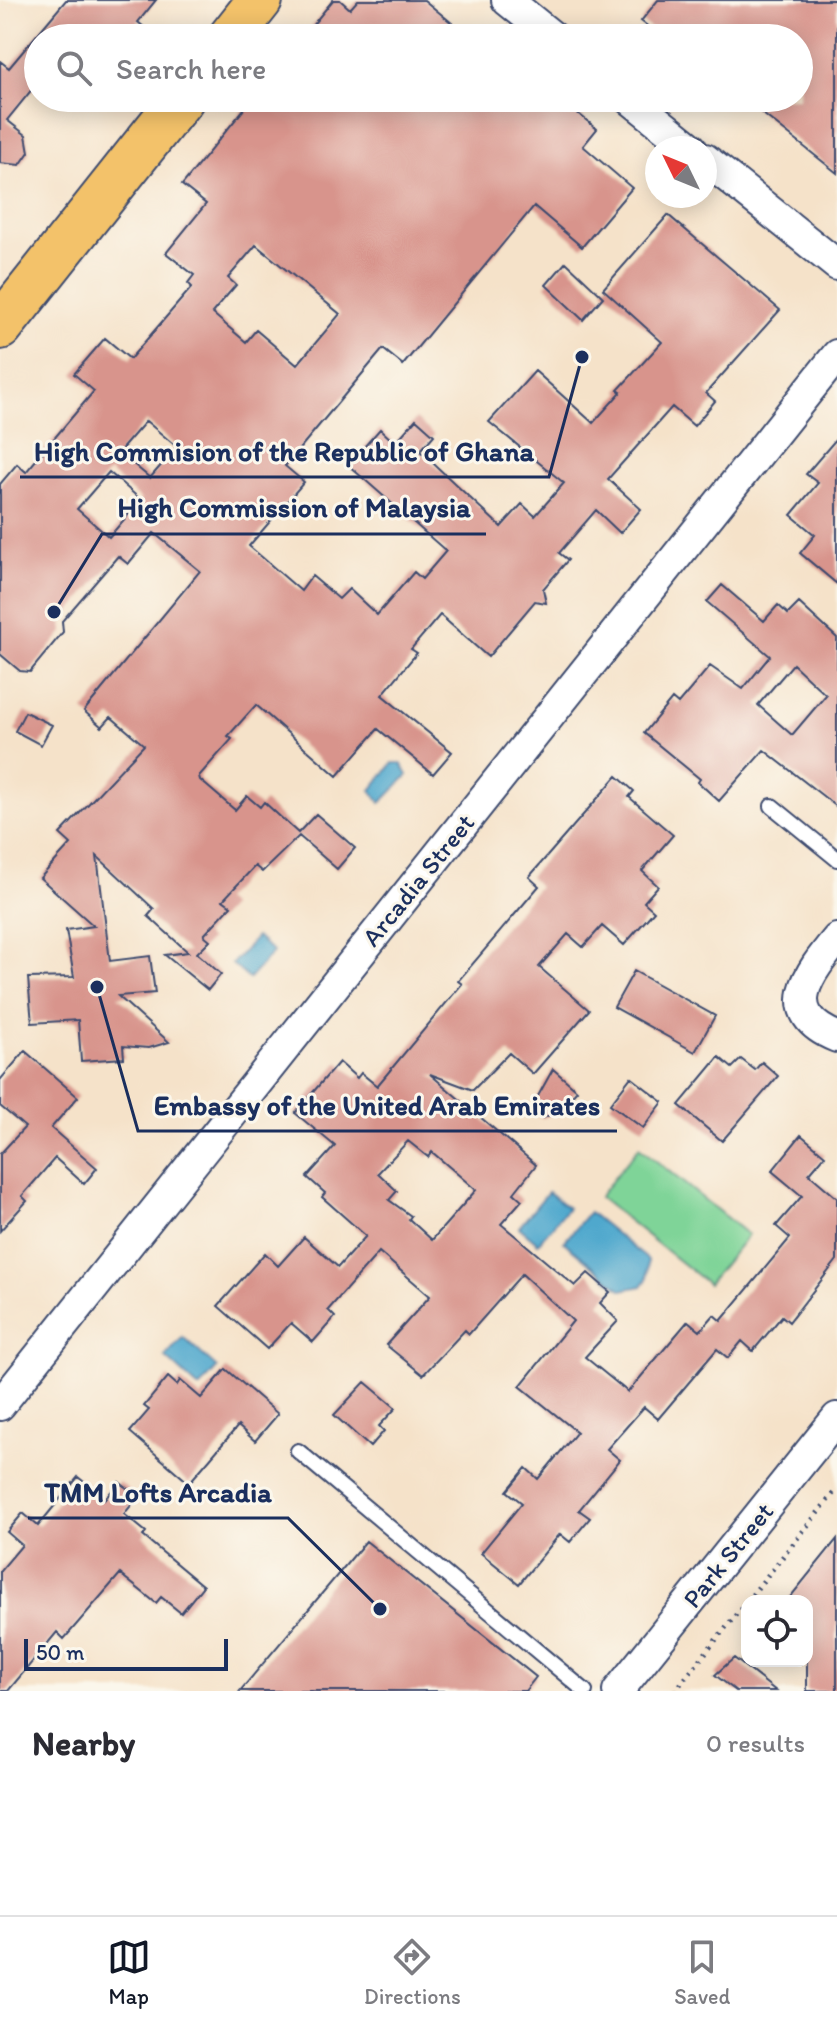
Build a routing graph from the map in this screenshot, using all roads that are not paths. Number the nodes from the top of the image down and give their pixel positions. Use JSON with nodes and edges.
{"nodes":[{"id":1,"x":260,"y":0,"type":"edge"},
{"id":2,"x":507,"y":0,"type":"edge"},
{"id":3,"x":241,"y":24,"type":"edge"},
{"id":4,"x":537,"y":24,"type":"edge"},
{"id":5,"x":171,"y":112,"type":"edge"},
{"id":6,"x":646,"y":112,"type":"edge"},
{"id":7,"x":676,"y":136,"type":"edge"},
{"id":8,"x":717,"y":169,"type":"edge"},
{"id":9,"x":837,"y":265,"type":"edge"},
{"id":10,"x":0,"y":327,"type":"edge"},
{"id":11,"x":837,"y":355,"type":"edge"},
{"id":12,"x":772,"y":806,"type":"dead end"},
{"id":13,"x":837,"y":859,"type":"edge"},
{"id":14,"x":837,"y":939,"type":"edge"},
{"id":15,"x":837,"y":1037,"type":"edge"},
{"id":16,"x":0,"y":1405,"type":"edge"},
{"id":17,"x":837,"y":1418,"type":"edge"},
{"id":18,"x":298,"y":1451,"type":"dead end"},
{"id":19,"x":585,"y":1691,"type":"edge"},
{"id":20,"x":618,"y":1691,"type":"edge"}],
"edges":[{"from":1,"to":3,"type":"main road"},
{"from":2,"to":4,"type":"street"},
{"from":5,"to":10,"type":"main road"},
{"from":6,"to":7,"type":"street"},
{"from":8,"to":9,"type":"street"},
{"from":11,"to":16,"type":"street","name":"Arcadia Street"},
{"from":12,"to":13,"type":"lane"},
{"from":14,"to":15,"type":"street"},
{"from":17,"to":20,"type":"street","name":"Park Street"},
{"from":18,"to":19,"type":"lane"}]}
